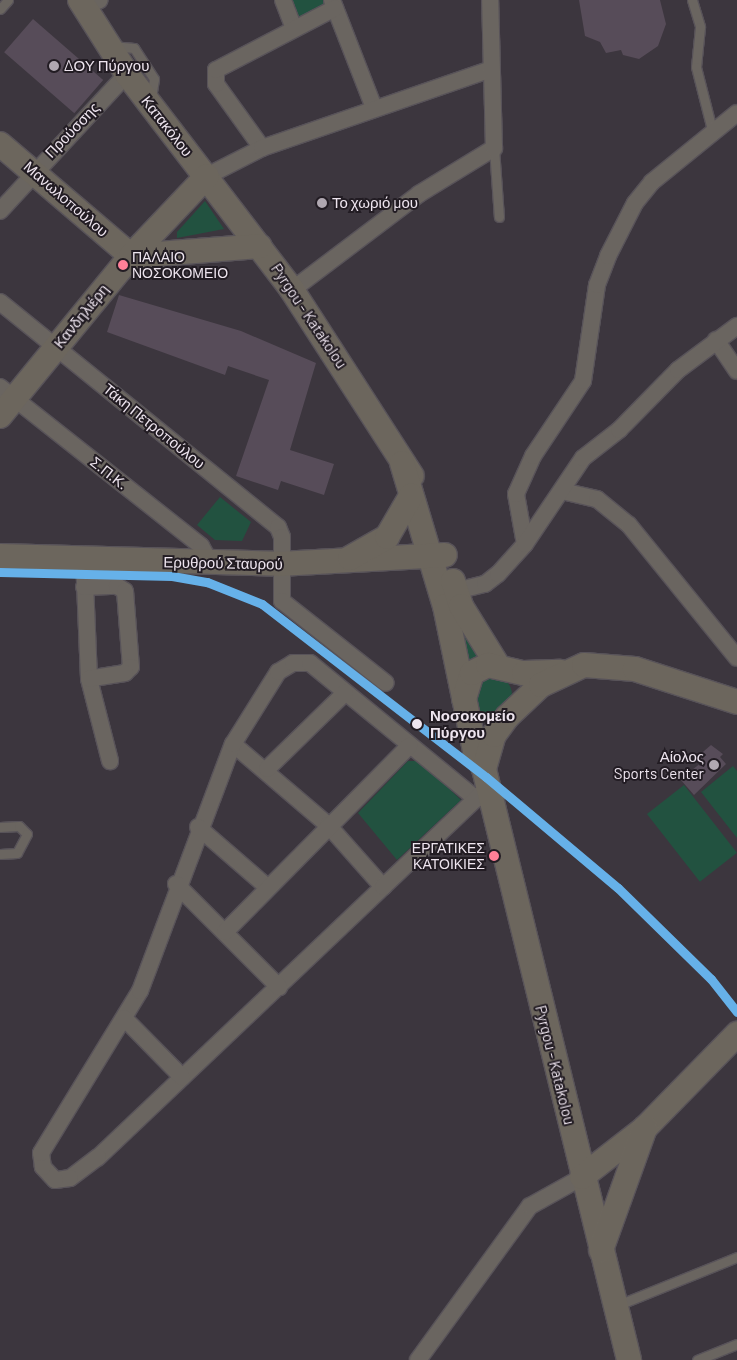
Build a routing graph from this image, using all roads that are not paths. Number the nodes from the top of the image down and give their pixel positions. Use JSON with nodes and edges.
{"nodes":[{"id":1,"x":8,"y":0,"type":"edge"},
{"id":2,"x":284,"y":0,"type":"edge"},
{"id":3,"x":490,"y":0,"type":"edge"},
{"id":4,"x":692,"y":0,"type":"edge"},
{"id":5,"x":88,"y":2,"type":"edge"},
{"id":6,"x":334,"y":4,"type":"edge"},
{"id":7,"x":0,"y":10,"type":"edge"},
{"id":8,"x":294,"y":28,"type":"junction"},
{"id":9,"x":109,"y":46,"type":"junction"},
{"id":10,"x":491,"y":69,"type":"junction"},
{"id":11,"x":127,"y":74,"type":"junction"},
{"id":12,"x":151,"y":104,"type":"junction"},
{"id":13,"x":374,"y":108,"type":"junction"},
{"id":14,"x":737,"y":113,"type":"edge"},
{"id":15,"x":712,"y":130,"type":"junction"},
{"id":16,"x":0,"y":144,"type":"edge"},
{"id":17,"x":262,"y":148,"type":"junction"},
{"id":18,"x":494,"y":148,"type":"junction"},
{"id":19,"x":33,"y":171,"type":"junction"},
{"id":20,"x":207,"y":176,"type":"junction"},
{"id":21,"x":0,"y":211,"type":"edge"},
{"id":22,"x":499,"y":217,"type":"dead end"},
{"id":23,"x":260,"y":246,"type":"junction"},
{"id":24,"x":131,"y":256,"type":"junction"},
{"id":25,"x":292,"y":290,"type":"junction"},
{"id":26,"x":0,"y":302,"type":"edge"},
{"id":27,"x":737,"y":326,"type":"edge"},
{"id":28,"x":716,"y":340,"type":"junction"},
{"id":29,"x":56,"y":346,"type":"junction"},
{"id":30,"x":737,"y":370,"type":"edge"},
{"id":31,"x":5,"y":400,"type":"edge"},
{"id":32,"x":402,"y":463,"type":"junction"},
{"id":33,"x":562,"y":491,"type":"junction"},
{"id":34,"x":411,"y":496,"type":"junction"},
{"id":35,"x":525,"y":544,"type":"junction"},
{"id":36,"x":0,"y":556,"type":"edge"},
{"id":37,"x":439,"y":556,"type":"junction"},
{"id":38,"x":84,"y":559,"type":"junction"},
{"id":39,"x":337,"y":563,"type":"junction"},
{"id":40,"x":211,"y":564,"type":"junction"},
{"id":41,"x":279,"y":564,"type":"junction"},
{"id":42,"x":84,"y":587,"type":"junction"},
{"id":43,"x":456,"y":591,"type":"junction"},
{"id":44,"x":737,"y":658,"type":"edge"},
{"id":45,"x":502,"y":667,"type":"junction"},
{"id":46,"x":562,"y":672,"type":"junction"},
{"id":47,"x":88,"y":679,"type":"junction"},
{"id":48,"x":386,"y":683,"type":"dead end"},
{"id":49,"x":344,"y":693,"type":"junction"},
{"id":50,"x":464,"y":699,"type":"junction"},
{"id":51,"x":737,"y":702,"type":"edge"},
{"id":52,"x":510,"y":713,"type":"junction"},
{"id":53,"x":234,"y":744,"type":"junction"},
{"id":54,"x":409,"y":746,"type":"junction"},
{"id":55,"x":110,"y":761,"type":"dead end"},
{"id":56,"x":267,"y":768,"type":"junction"},
{"id":57,"x":482,"y":785,"type":"junction"},
{"id":58,"x":328,"y":825,"type":"junction"},
{"id":59,"x":0,"y":827,"type":"edge"},
{"id":60,"x":198,"y":827,"type":"junction"},
{"id":61,"x":0,"y":854,"type":"edge"},
{"id":62,"x":176,"y":884,"type":"junction"},
{"id":63,"x":266,"y":886,"type":"junction"},
{"id":64,"x":383,"y":887,"type":"junction"},
{"id":65,"x":225,"y":932,"type":"junction"},
{"id":66,"x":279,"y":986,"type":"junction"},
{"id":67,"x":124,"y":1018,"type":"junction"},
{"id":68,"x":737,"y":1034,"type":"edge"},
{"id":69,"x":182,"y":1077,"type":"junction"},
{"id":70,"x":645,"y":1128,"type":"junction"},
{"id":71,"x":582,"y":1177,"type":"junction"},
{"id":72,"x":601,"y":1250,"type":"junction"},
{"id":73,"x":737,"y":1257,"type":"edge"},
{"id":74,"x":615,"y":1306,"type":"junction"},
{"id":75,"x":737,"y":1344,"type":"edge"},
{"id":76,"x":418,"y":1360,"type":"edge"},
{"id":77,"x":629,"y":1360,"type":"edge"},
{"id":78,"x":697,"y":1360,"type":"edge"}],
"edges":[{"from":1,"to":7,"type":"lane"},
{"from":2,"to":8,"type":"street"},
{"from":3,"to":10,"type":"street"},
{"from":4,"to":15,"type":"lane"},
{"from":5,"to":9,"type":"main road","name":"Κατακόλου"},
{"from":6,"to":8,"type":"street"},
{"from":6,"to":13,"type":"street"},
{"from":8,"to":17,"type":"street"},
{"from":9,"to":11,"type":"main road","name":"Κατακόλου"},
{"from":9,"to":12,"type":"lane"},
{"from":10,"to":13,"type":"street"},
{"from":10,"to":18,"type":"street"},
{"from":11,"to":12,"type":"main road","name":"Κατακόλου"},
{"from":11,"to":19,"type":"street","name":"Προύσσης"},
{"from":12,"to":20,"type":"main road","name":"Κατακόλου"},
{"from":13,"to":17,"type":"street"},
{"from":14,"to":15,"type":"street"},
{"from":15,"to":35,"type":"street"},
{"from":16,"to":19,"type":"main road","name":"Μανωλοπούλου"},
{"from":17,"to":20,"type":"street"},
{"from":18,"to":22,"type":"lane"},
{"from":18,"to":25,"type":"street"},
{"from":19,"to":21,"type":"street","name":"Προύσσης"},
{"from":19,"to":24,"type":"main road","name":"Μανωλοπούλου"},
{"from":20,"to":23,"type":"main road","name":"Pyrgou - Katakolou"},
{"from":20,"to":24,"type":"main road","name":"Κανδηλιέρη"},
{"from":23,"to":24,"type":"main road"},
{"from":23,"to":25,"type":"main road","name":"Pyrgou - Katakolou"},
{"from":24,"to":29,"type":"main road","name":"Κανδηλιέρη"},
{"from":25,"to":32,"type":"main road","name":"Pyrgou - Katakolou"},
{"from":26,"to":29,"type":"street","name":"Τάκη Πετροπούλου"},
{"from":27,"to":28,"type":"street"},
{"from":28,"to":30,"type":"street"},
{"from":28,"to":33,"type":"street"},
{"from":29,"to":31,"type":"main road","name":"Κανδηλιέρη"},
{"from":29,"to":41,"type":"street","name":"Τάκη Πετροπούλου"},
{"from":31,"to":40,"type":"street","name":"Σ.Π.Κ."},
{"from":32,"to":34,"type":"main road","name":"Pyrgou - Katakolou"},
{"from":32,"to":37,"type":"main road","name":"Pyrgou - Katakolou"},
{"from":33,"to":35,"type":"street"},
{"from":33,"to":44,"type":"street"},
{"from":34,"to":37,"type":"main road","name":"Pyrgou - Katakolou"},
{"from":34,"to":39,"type":"main road"},
{"from":35,"to":43,"type":"street"},
{"from":36,"to":38,"type":"main road","name":"Ερυθρού Σταυρού"},
{"from":37,"to":39,"type":"main road","name":"Ερυθρού Σταυρού"},
{"from":37,"to":43,"type":"main road","name":"Pyrgou - Katakolou"},
{"from":37,"to":50,"type":"main road","name":"Pyrgou - Katakolou"},
{"from":38,"to":40,"type":"main road","name":"Ερυθρού Σταυρού"},
{"from":38,"to":42,"type":"street"},
{"from":39,"to":41,"type":"main road","name":"Ερυθρού Σταυρού"},
{"from":40,"to":41,"type":"main road","name":"Ερυθρού Σταυρού"},
{"from":41,"to":48,"type":"street","name":"Τάκη Πετροπούλου"},
{"from":42,"to":47,"type":"street"},
{"from":42,"to":47,"type":"street"},
{"from":43,"to":45,"type":"main road","name":"Pyrgou - Katakolou"},
{"from":45,"to":46,"type":"main road"},
{"from":45,"to":50,"type":"main road","name":"Pyrgou - Katakolou"},
{"from":45,"to":52,"type":"main road","name":"Pyrgou - Katakolou"},
{"from":46,"to":51,"type":"main road"},
{"from":46,"to":52,"type":"main road"},
{"from":47,"to":55,"type":"street"},
{"from":49,"to":53,"type":"street"},
{"from":49,"to":54,"type":"street"},
{"from":49,"to":56,"type":"street"},
{"from":50,"to":52,"type":"main road","name":"Pyrgou - Katakolou"},
{"from":50,"to":57,"type":"main road","name":"Pyrgou - Katakolou"},
{"from":52,"to":57,"type":"main road","name":"Pyrgou - Katakolou"},
{"from":53,"to":56,"type":"street"},
{"from":53,"to":60,"type":"street"},
{"from":54,"to":57,"type":"street"},
{"from":54,"to":58,"type":"street"},
{"from":56,"to":58,"type":"street"},
{"from":57,"to":64,"type":"street"},
{"from":57,"to":71,"type":"main road","name":"Pyrgou - Katakolou"},
{"from":58,"to":63,"type":"street"},
{"from":58,"to":64,"type":"street"},
{"from":59,"to":61,"type":"lane"},
{"from":60,"to":62,"type":"street"},
{"from":60,"to":63,"type":"street"},
{"from":62,"to":65,"type":"street"},
{"from":62,"to":67,"type":"street"},
{"from":63,"to":65,"type":"street"},
{"from":64,"to":66,"type":"street"},
{"from":65,"to":66,"type":"street"},
{"from":66,"to":69,"type":"street"},
{"from":67,"to":69,"type":"street"},
{"from":67,"to":69,"type":"street"},
{"from":68,"to":70,"type":"main road"},
{"from":70,"to":71,"type":"main road"},
{"from":70,"to":72,"type":"main road"},
{"from":71,"to":72,"type":"main road","name":"Pyrgou - Katakolou"},
{"from":71,"to":76,"type":"street"},
{"from":72,"to":74,"type":"main road","name":"Pyrgou - Katakolou"},
{"from":73,"to":74,"type":"lane"},
{"from":74,"to":77,"type":"main road","name":"Pyrgou - Katakolou"},
{"from":75,"to":78,"type":"lane"}]}
